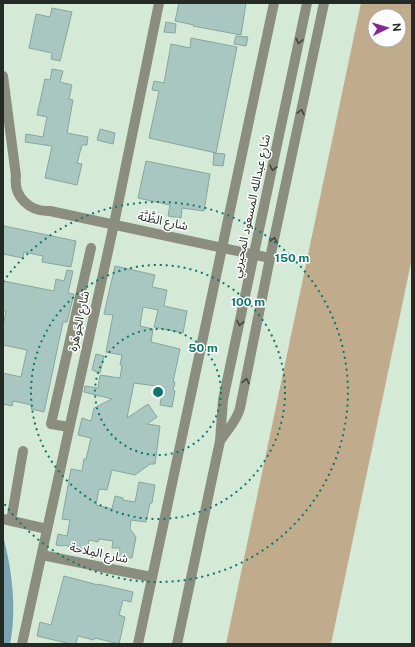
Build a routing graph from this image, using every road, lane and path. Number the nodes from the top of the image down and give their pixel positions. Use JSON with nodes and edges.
{"nodes":[{"id":1,"x":159,"y":3,"type":"edge"},
{"id":2,"x":274,"y":3,"type":"edge"},
{"id":3,"x":307,"y":3,"type":"edge"},
{"id":4,"x":324,"y":3,"type":"edge"},
{"id":5,"x":3,"y":76,"type":"edge"},
{"id":6,"x":114,"y":224,"type":"junction"},
{"id":7,"x":221,"y":247,"type":"junction"},
{"id":8,"x":91,"y":248,"type":"dead end"},
{"id":9,"x":255,"y":254,"type":"junction"},
{"id":10,"x":270,"y":258,"type":"junction"},
{"id":11,"x":72,"y":331,"type":"junction"},
{"id":12,"x":90,"y":335,"type":"junction"},
{"id":13,"x":224,"y":394,"type":"junction"},
{"id":14,"x":242,"y":402,"type":"junction"},
{"id":15,"x":69,"y":427,"type":"junction"},
{"id":16,"x":220,"y":441,"type":"junction"},
{"id":17,"x":23,"y":451,"type":"dead end"},
{"id":18,"x":7,"y":520,"type":"edge"},
{"id":19,"x":47,"y":529,"type":"junction"},
{"id":20,"x":42,"y":555,"type":"junction"},
{"id":21,"x":151,"y":577,"type":"junction"},
{"id":22,"x":22,"y":644,"type":"edge"},
{"id":23,"x":138,"y":644,"type":"edge"},
{"id":24,"x":177,"y":644,"type":"edge"}],
"edges":[{"from":1,"to":6,"type":"street","name":"شارع الجَوهَرة"},
{"from":2,"to":7,"type":"street"},
{"from":3,"to":9,"type":"street","name":"شارع عبدالله المسعود المحيربي","one_way":true},
{"from":10,"to":4,"type":"street","one_way":true},
{"from":5,"to":6,"type":"street","name":"شارع الظَّنَّة"},
{"from":6,"to":7,"type":"street","name":"شارع الظَّنَّة"},
{"from":6,"to":12,"type":"street","name":"شارع الجَوهَرة"},
{"from":7,"to":9,"type":"street","name":"شارع الظَّنَّة"},
{"from":7,"to":21,"type":"street"},
{"from":8,"to":11,"type":"street"},
{"from":9,"to":10,"type":"street","name":"شارع الظَّنَّة"},
{"from":9,"to":13,"type":"street","name":"شارع عبدالله المسعود المحيربي","one_way":true},
{"from":14,"to":10,"type":"street","one_way":true},
{"from":11,"to":12,"type":"street"},
{"from":11,"to":15,"type":"street"},
{"from":12,"to":15,"type":"street","name":"شارع الجَوهَرة"},
{"from":13,"to":14,"type":"street"},
{"from":13,"to":16,"type":"street","name":"شارع عبدالله المسعود المحيربي"},
{"from":14,"to":16,"type":"street"},
{"from":15,"to":19,"type":"street","name":"شارع الجَوهَرة"},
{"from":16,"to":24,"type":"street"},
{"from":17,"to":18,"type":"street"},
{"from":18,"to":19,"type":"street"},
{"from":19,"to":20,"type":"street","name":"شارع الجَوهَرة"},
{"from":20,"to":21,"type":"street","name":"شارع المِلاحة"},
{"from":20,"to":22,"type":"street","name":"شارع الجَوهَرة"},
{"from":21,"to":23,"type":"street"}]}
